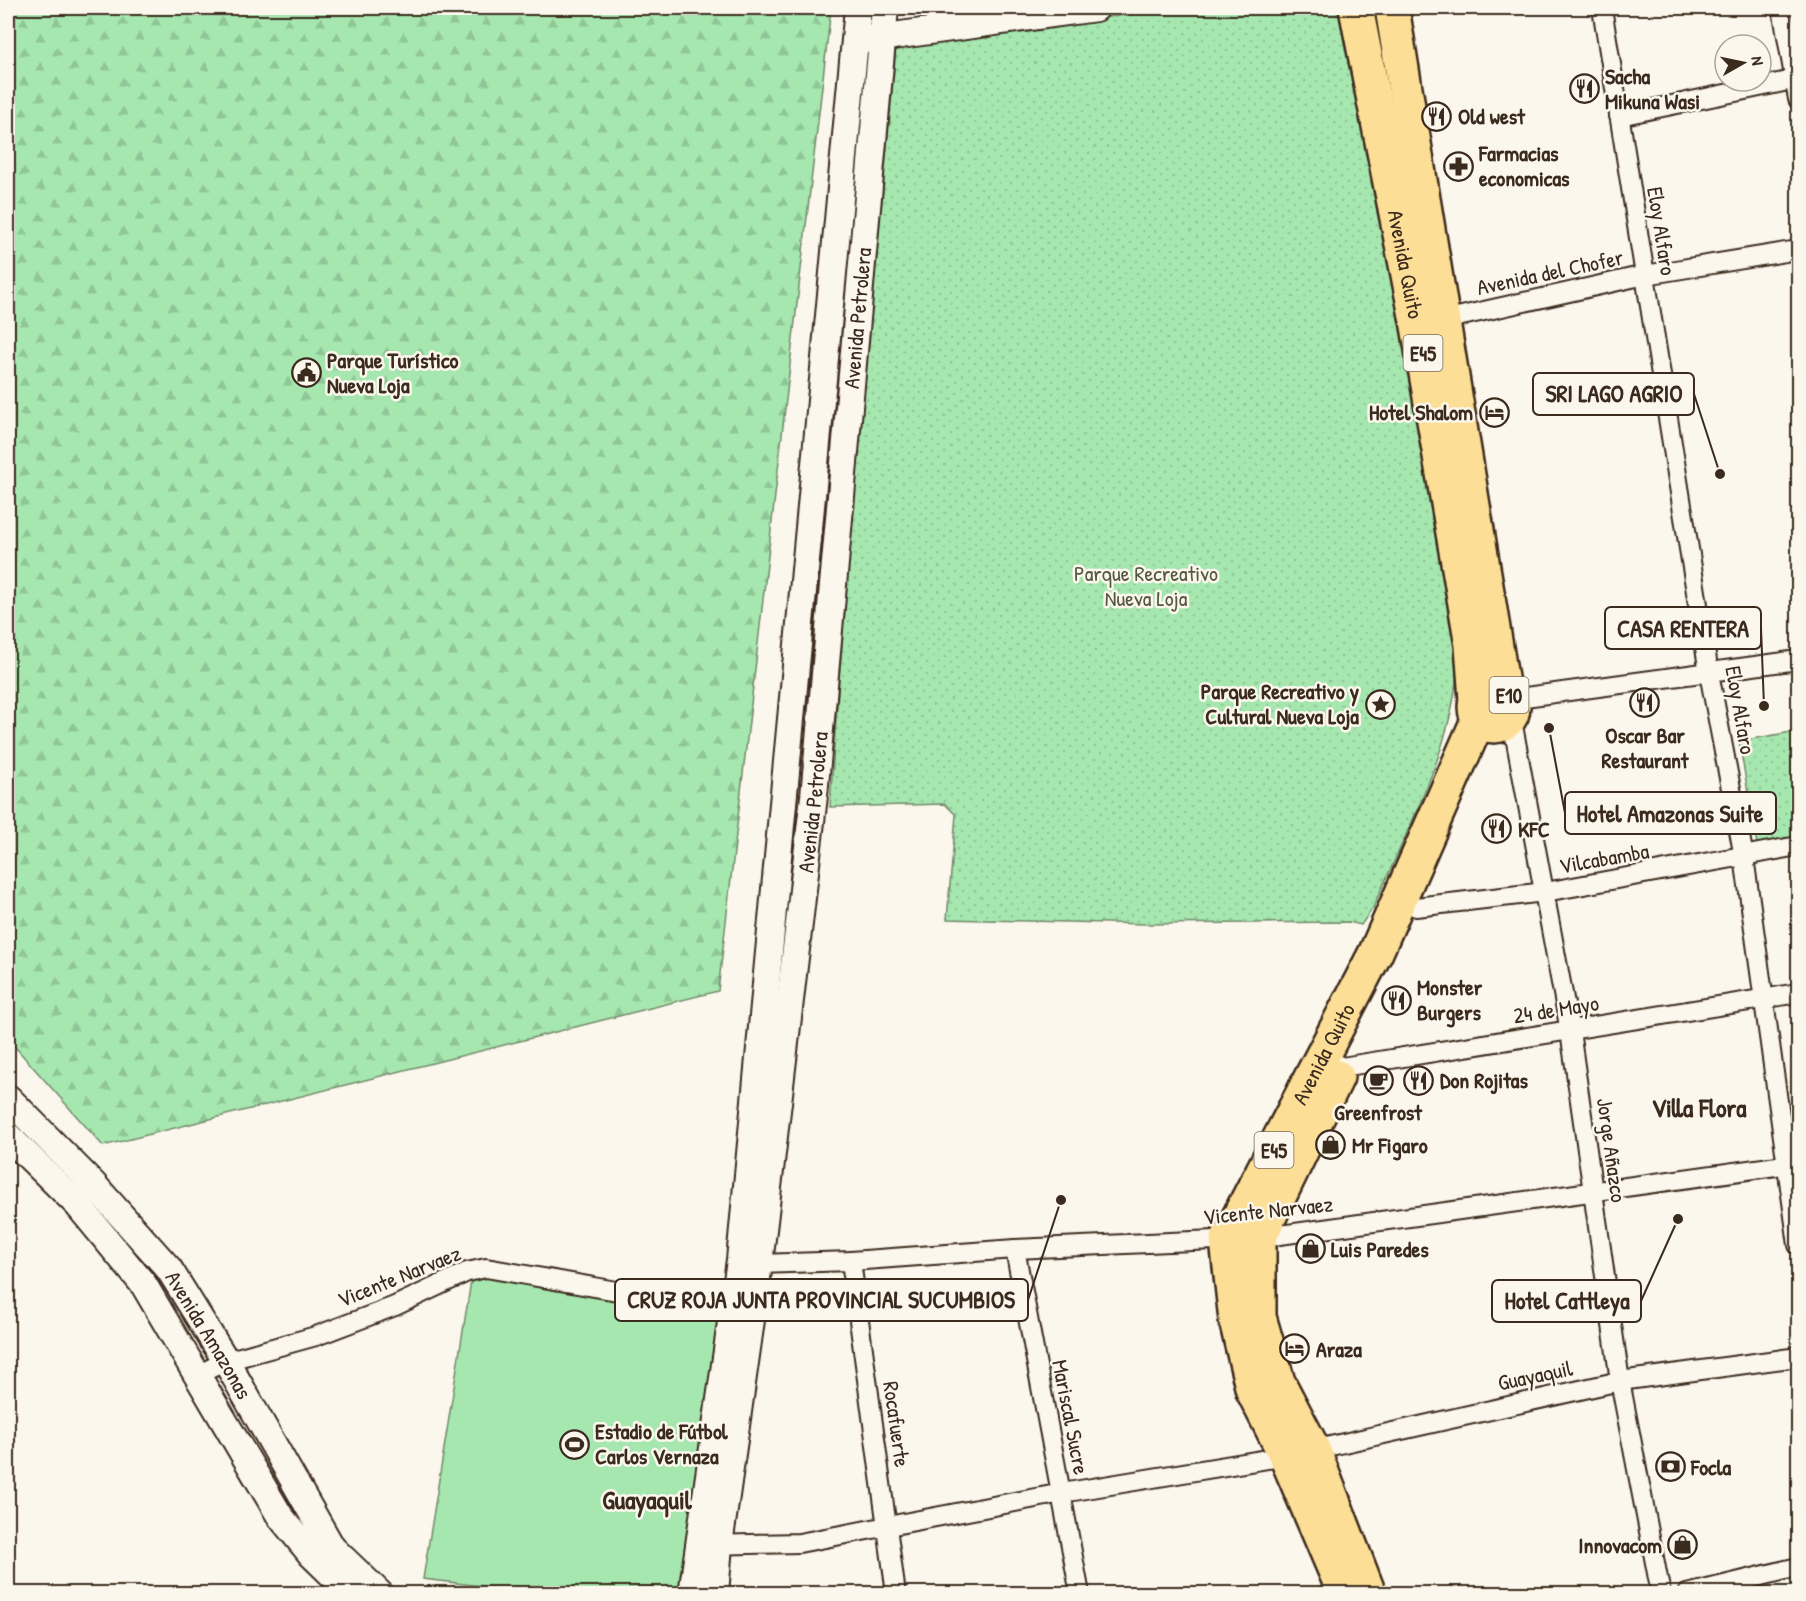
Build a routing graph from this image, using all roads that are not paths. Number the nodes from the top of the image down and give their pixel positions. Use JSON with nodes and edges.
{"nodes":[{"id":1,"x":995,"y":8,"type":"edge"},
{"id":2,"x":1096,"y":8,"type":"edge"},
{"id":3,"x":1356,"y":8,"type":"edge"},
{"id":4,"x":1392,"y":8,"type":"edge"},
{"id":5,"x":1602,"y":8,"type":"edge"},
{"id":6,"x":1782,"y":8,"type":"edge"},
{"id":7,"x":856,"y":24,"type":"edge"},
{"id":8,"x":882,"y":24,"type":"edge"},
{"id":9,"x":1797,"y":80,"type":"edge"},
{"id":10,"x":1798,"y":99,"type":"edge"},
{"id":11,"x":1619,"y":116,"type":"junction"},
{"id":12,"x":1798,"y":250,"type":"edge"},
{"id":13,"x":1645,"y":275,"type":"junction"},
{"id":14,"x":1431,"y":322,"type":"junction"},
{"id":15,"x":1798,"y":660,"type":"edge"},
{"id":16,"x":1709,"y":673,"type":"junction"},
{"id":17,"x":1496,"y":708,"type":"junction"},
{"id":18,"x":1798,"y":846,"type":"edge"},
{"id":19,"x":1744,"y":857,"type":"junction"},
{"id":20,"x":1545,"y":892,"type":"junction"},
{"id":21,"x":1416,"y":907,"type":"junction"},
{"id":22,"x":1798,"y":993,"type":"edge"},
{"id":23,"x":1764,"y":999,"type":"junction"},
{"id":24,"x":1570,"y":1031,"type":"junction"},
{"id":25,"x":1333,"y":1062,"type":"junction"},
{"id":26,"x":8,"y":1098,"type":"edge"},
{"id":27,"x":8,"y":1136,"type":"edge"},
{"id":28,"x":20,"y":1155,"type":"edge"},
{"id":29,"x":1792,"y":1163,"type":"edge"},
{"id":30,"x":1594,"y":1190,"type":"junction"},
{"id":31,"x":1259,"y":1238,"type":"junction"},
{"id":32,"x":1227,"y":1240,"type":"junction"},
{"id":33,"x":1798,"y":1245,"type":"edge"},
{"id":34,"x":1015,"y":1250,"type":"junction"},
{"id":35,"x":750,"y":1262,"type":"junction"},
{"id":36,"x":851,"y":1262,"type":"junction"},
{"id":37,"x":733,"y":1305,"type":"junction"},
{"id":38,"x":1798,"y":1357,"type":"edge"},
{"id":39,"x":226,"y":1361,"type":"junction"},
{"id":40,"x":197,"y":1376,"type":"junction"},
{"id":41,"x":1620,"y":1381,"type":"junction"},
{"id":42,"x":1299,"y":1453,"type":"junction"},
{"id":43,"x":1062,"y":1493,"type":"junction"},
{"id":44,"x":886,"y":1525,"type":"junction"},
{"id":45,"x":708,"y":1545,"type":"junction"},
{"id":46,"x":1798,"y":1567,"type":"edge"},
{"id":47,"x":352,"y":1593,"type":"edge"},
{"id":48,"x":380,"y":1593,"type":"edge"},
{"id":49,"x":692,"y":1593,"type":"edge"},
{"id":50,"x":715,"y":1593,"type":"edge"},
{"id":51,"x":896,"y":1593,"type":"edge"},
{"id":52,"x":1080,"y":1593,"type":"edge"},
{"id":53,"x":1345,"y":1593,"type":"edge"},
{"id":54,"x":1370,"y":1593,"type":"edge"},
{"id":55,"x":1661,"y":1593,"type":"edge"},
{"id":56,"x":1687,"y":1593,"type":"edge"}],
"edges":[{"from":1,"to":8,"type":"main road"},
{"from":2,"to":8,"type":"main road"},
{"from":3,"to":14,"type":"highway","name":"Avenida Quito","number":"E45"},
{"from":4,"to":14,"type":"highway","name":"Avenida Quito","number":"E45"},
{"from":5,"to":11,"type":"street","name":"Eloy Alfaro"},
{"from":6,"to":9,"type":"street"},
{"from":7,"to":8,"type":"main road"},
{"from":7,"to":35,"type":"main road","name":"Avenida Petrolera"},
{"from":8,"to":35,"type":"main road","name":"Avenida Petrolera"},
{"from":9,"to":10,"type":"street"},
{"from":9,"to":11,"type":"street"},
{"from":11,"to":13,"type":"street","name":"Eloy Alfaro"},
{"from":12,"to":13,"type":"street","name":"Avenida del Chofer"},
{"from":13,"to":14,"type":"street","name":"Avenida del Chofer"},
{"from":13,"to":16,"type":"street","name":"Eloy Alfaro"},
{"from":14,"to":17,"type":"highway","name":"Avenida Quito","number":"E45"},
{"from":15,"to":16,"type":"street"},
{"from":16,"to":17,"type":"street"},
{"from":16,"to":19,"type":"street","name":"Eloy Alfaro"},
{"from":17,"to":20,"type":"street","name":"Jorge Añazco"},
{"from":17,"to":21,"type":"highway","name":"Avenida Quito","number":"E45"},
{"from":17,"to":25,"type":"highway","name":"Avenida Quito","number":"E45"},
{"from":18,"to":19,"type":"street","name":"Vilcabamba"},
{"from":19,"to":20,"type":"street","name":"Vilcabamba"},
{"from":19,"to":23,"type":"street","name":"Eloy Alfaro"},
{"from":20,"to":21,"type":"street","name":"Vilcabamba"},
{"from":20,"to":24,"type":"street","name":"Jorge Añazco"},
{"from":21,"to":25,"type":"highway","name":"Avenida Quito","number":"E45"},
{"from":22,"to":23,"type":"street","name":"24 de Mayo"},
{"from":23,"to":24,"type":"street","name":"24 de Mayo"},
{"from":23,"to":29,"type":"street","name":"Eloy Alfaro"},
{"from":24,"to":25,"type":"street","name":"24 de Mayo"},
{"from":24,"to":30,"type":"street","name":"Jorge Añazco"},
{"from":25,"to":31,"type":"highway","name":"Avenida Quito","number":"E45"},
{"from":25,"to":32,"type":"highway","name":"Avenida Quito","number":"E45"},
{"from":26,"to":39,"type":"main road","name":"Avenida Amazonas"},
{"from":27,"to":28,"type":"main road","name":"Avenida Amazonas"},
{"from":28,"to":40,"type":"main road","name":"Avenida Amazonas"},
{"from":29,"to":30,"type":"street","name":"Vicente Narvaez"},
{"from":29,"to":33,"type":"street","name":"Eloy Alfaro"},
{"from":30,"to":31,"type":"street","name":"Vicente Narvaez"},
{"from":30,"to":41,"type":"street","name":"Jorge Añazco"},
{"from":31,"to":32,"type":"street","name":"Vicente Narvaez"},
{"from":31,"to":42,"type":"highway","name":"Avenida Quito","number":"E45"},
{"from":32,"to":34,"type":"street","name":"Vicente Narvaez"},
{"from":32,"to":42,"type":"highway","name":"Avenida Quito","number":"E45"},
{"from":34,"to":36,"type":"street","name":"Vicente Narvaez"},
{"from":34,"to":43,"type":"street","name":"Mariscal Sucre"},
{"from":35,"to":36,"type":"street","name":"Vicente Narvaez"},
{"from":35,"to":37,"type":"main road","name":"Avenida Petrolera"},
{"from":35,"to":45,"type":"main road","name":"Avenida Petrolera"},
{"from":36,"to":44,"type":"street","name":"Rocafuerte"},
{"from":37,"to":39,"type":"street","name":"Vicente Narvaez"},
{"from":37,"to":45,"type":"main road","name":"Avenida Petrolera"},
{"from":38,"to":41,"type":"street","name":"Guayaquil"},
{"from":39,"to":40,"type":"street","name":"Vicente Narvaez"},
{"from":39,"to":48,"type":"main road","name":"Avenida Amazonas"},
{"from":40,"to":47,"type":"main road","name":"Avenida Amazonas"},
{"from":41,"to":42,"type":"street","name":"Guayaquil"},
{"from":41,"to":55,"type":"street","name":"Jorge Añazco"},
{"from":42,"to":43,"type":"street","name":"Guayaquil"},
{"from":42,"to":53,"type":"highway","name":"Avenida Quito","number":"E45"},
{"from":42,"to":54,"type":"highway","name":"Avenida Quito","number":"E45"},
{"from":43,"to":44,"type":"street","name":"Guayaquil"},
{"from":43,"to":52,"type":"street","name":"Mariscal Sucre"},
{"from":44,"to":45,"type":"street","name":"Guayaquil"},
{"from":44,"to":51,"type":"street","name":"Rocafuerte"},
{"from":45,"to":49,"type":"main road","name":"Avenida Petrolera"},
{"from":45,"to":50,"type":"main road","name":"Avenida Petrolera"},
{"from":46,"to":56,"type":"street"}]}
